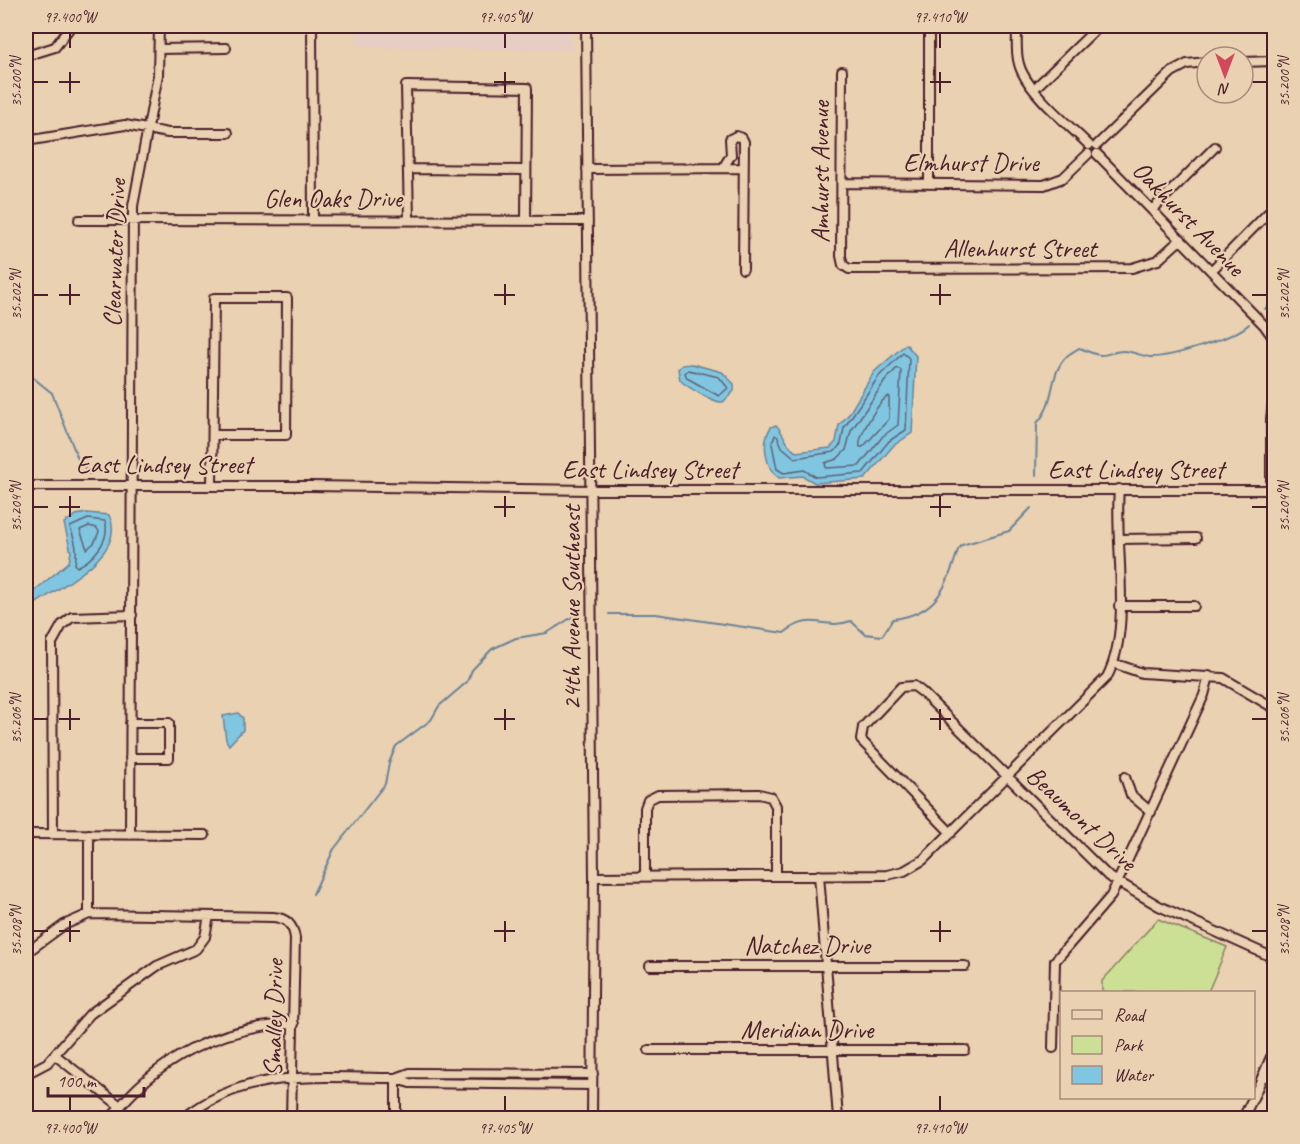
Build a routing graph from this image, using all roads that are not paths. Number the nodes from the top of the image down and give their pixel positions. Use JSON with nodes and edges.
{"nodes":[{"id":1,"x":71,"y":26,"type":"edge"},
{"id":2,"x":159,"y":26,"type":"edge"},
{"id":3,"x":312,"y":26,"type":"edge"},
{"id":4,"x":586,"y":26,"type":"edge"},
{"id":5,"x":929,"y":26,"type":"edge"},
{"id":6,"x":1017,"y":26,"type":"edge"},
{"id":7,"x":1099,"y":26,"type":"edge"},
{"id":8,"x":226,"y":48,"type":"dead end"},
{"id":9,"x":159,"y":49,"type":"junction"},
{"id":10,"x":26,"y":56,"type":"edge"},
{"id":11,"x":1275,"y":61,"type":"edge"},
{"id":12,"x":1255,"y":62,"type":"edge"},
{"id":13,"x":1195,"y":63,"type":"edge"},
{"id":14,"x":842,"y":71,"type":"dead end"},
{"id":15,"x":1034,"y":89,"type":"junction"},
{"id":16,"x":147,"y":129,"type":"junction"},
{"id":17,"x":228,"y":133,"type":"dead end"},
{"id":18,"x":26,"y":141,"type":"edge"},
{"id":19,"x":1215,"y":147,"type":"dead end"},
{"id":20,"x":1093,"y":150,"type":"junction"},
{"id":21,"x":723,"y":168,"type":"junction"},
{"id":22,"x":742,"y":168,"type":"junction"},
{"id":23,"x":409,"y":169,"type":"junction"},
{"id":24,"x":587,"y":169,"type":"junction"},
{"id":25,"x":525,"y":170,"type":"junction"},
{"id":26,"x":842,"y":183,"type":"junction"},
{"id":27,"x":929,"y":183,"type":"junction"},
{"id":28,"x":1275,"y":207,"type":"edge"},
{"id":29,"x":1152,"y":210,"type":"junction"},
{"id":30,"x":133,"y":219,"type":"junction"},
{"id":31,"x":313,"y":219,"type":"junction"},
{"id":32,"x":409,"y":219,"type":"junction"},
{"id":33,"x":79,"y":220,"type":"dead end"},
{"id":34,"x":526,"y":220,"type":"junction"},
{"id":35,"x":588,"y":221,"type":"junction"},
{"id":36,"x":1181,"y":239,"type":"junction"},
{"id":37,"x":743,"y":269,"type":"dead end"},
{"id":38,"x":849,"y":269,"type":"joint"},
{"id":39,"x":1211,"y":271,"type":"junction"},
{"id":40,"x":1275,"y":339,"type":"edge"},
{"id":41,"x":1275,"y":393,"type":"edge"},
{"id":42,"x":213,"y":435,"type":"junction"},
{"id":43,"x":131,"y":485,"type":"junction"},
{"id":44,"x":212,"y":485,"type":"junction"},
{"id":45,"x":26,"y":486,"type":"edge"},
{"id":46,"x":1119,"y":489,"type":"junction"},
{"id":47,"x":1273,"y":489,"type":"edge"},
{"id":48,"x":592,"y":490,"type":"junction"},
{"id":49,"x":1196,"y":538,"type":"dead end"},
{"id":50,"x":1119,"y":539,"type":"junction"},
{"id":51,"x":1119,"y":606,"type":"junction"},
{"id":52,"x":1194,"y":606,"type":"dead end"},
{"id":53,"x":132,"y":615,"type":"junction"},
{"id":54,"x":1113,"y":663,"type":"junction"},
{"id":55,"x":1209,"y":676,"type":"junction"},
{"id":56,"x":1275,"y":708,"type":"edge"},
{"id":57,"x":130,"y":723,"type":"junction"},
{"id":58,"x":130,"y":758,"type":"junction"},
{"id":59,"x":1008,"y":777,"type":"junction"},
{"id":60,"x":1125,"y":777,"type":"dead end"},
{"id":61,"x":1151,"y":812,"type":"junction"},
{"id":62,"x":951,"y":833,"type":"junction"},
{"id":63,"x":26,"y":834,"type":"edge"},
{"id":64,"x":53,"y":834,"type":"junction"},
{"id":65,"x":89,"y":834,"type":"junction"},
{"id":66,"x":130,"y":835,"type":"junction"},
{"id":67,"x":205,"y":835,"type":"dead end"},
{"id":68,"x":776,"y":875,"type":"junction"},
{"id":69,"x":819,"y":875,"type":"junction"},
{"id":70,"x":645,"y":876,"type":"junction"},
{"id":71,"x":594,"y":877,"type":"junction"},
{"id":72,"x":1118,"y":883,"type":"junction"},
{"id":73,"x":89,"y":914,"type":"junction"},
{"id":74,"x":208,"y":916,"type":"junction"},
{"id":75,"x":26,"y":953,"type":"edge"},
{"id":76,"x":1275,"y":958,"type":"edge"},
{"id":77,"x":826,"y":965,"type":"junction"},
{"id":78,"x":650,"y":966,"type":"dead end"},
{"id":79,"x":964,"y":966,"type":"dead end"},
{"id":80,"x":294,"y":1024,"type":"junction"},
{"id":81,"x":1053,"y":1048,"type":"dead end"},
{"id":82,"x":649,"y":1050,"type":"dead end"},
{"id":83,"x":832,"y":1050,"type":"junction"},
{"id":84,"x":965,"y":1050,"type":"dead end"},
{"id":85,"x":1275,"y":1050,"type":"edge"},
{"id":86,"x":55,"y":1055,"type":"junction"},
{"id":87,"x":26,"y":1074,"type":"edge"},
{"id":88,"x":592,"y":1074,"type":"junction"},
{"id":89,"x":1263,"y":1075,"type":"junction"},
{"id":90,"x":293,"y":1078,"type":"junction"},
{"id":91,"x":396,"y":1078,"type":"junction"},
{"id":92,"x":1275,"y":1080,"type":"edge"},
{"id":93,"x":592,"y":1085,"type":"junction"},
{"id":94,"x":1255,"y":1093,"type":"edge"},
{"id":95,"x":1252,"y":1099,"type":"edge"},
{"id":96,"x":120,"y":1106,"type":"junction"},
{"id":97,"x":111,"y":1119,"type":"edge"},
{"id":98,"x":184,"y":1119,"type":"edge"},
{"id":99,"x":291,"y":1119,"type":"edge"},
{"id":100,"x":396,"y":1119,"type":"edge"},
{"id":101,"x":592,"y":1119,"type":"edge"},
{"id":102,"x":838,"y":1119,"type":"edge"},
{"id":103,"x":1243,"y":1119,"type":"edge"}],
"edges":[{"from":1,"to":10,"type":"street"},
{"from":2,"to":9,"type":"street","name":"Clearwater Drive"},
{"from":3,"to":31,"type":"street"},
{"from":4,"to":24,"type":"street","name":"24th Avenue Southeast"},
{"from":5,"to":27,"type":"street"},
{"from":6,"to":15,"type":"street","name":"Oakhurst Avenue"},
{"from":7,"to":15,"type":"street"},
{"from":8,"to":9,"type":"street"},
{"from":9,"to":16,"type":"street","name":"Clearwater Drive"},
{"from":11,"to":12,"type":"street"},
{"from":13,"to":20,"type":"street","name":"Elmhurst Drive"},
{"from":14,"to":26,"type":"street","name":"Amhurst Avenue"},
{"from":15,"to":20,"type":"street","name":"Oakhurst Avenue"},
{"from":16,"to":17,"type":"street"},
{"from":16,"to":18,"type":"street"},
{"from":16,"to":30,"type":"street","name":"Clearwater Drive"},
{"from":19,"to":29,"type":"street"},
{"from":20,"to":27,"type":"street","name":"Elmhurst Drive"},
{"from":20,"to":29,"type":"street","name":"Oakhurst Avenue"},
{"from":21,"to":22,"type":"street"},
{"from":21,"to":22,"type":"street"},
{"from":21,"to":24,"type":"street"},
{"from":22,"to":37,"type":"street"},
{"from":23,"to":25,"type":"street"},
{"from":23,"to":25,"type":"street"},
{"from":23,"to":32,"type":"street"},
{"from":24,"to":35,"type":"street","name":"24th Avenue Southeast"},
{"from":25,"to":34,"type":"street"},
{"from":26,"to":27,"type":"street","name":"Elmhurst Drive"},
{"from":26,"to":38,"type":"street","name":"Amhurst Avenue"},
{"from":28,"to":39,"type":"street"},
{"from":29,"to":36,"type":"street","name":"Oakhurst Avenue"},
{"from":30,"to":31,"type":"street","name":"Glen Oaks Drive"},
{"from":30,"to":33,"type":"street","name":"Glen Oaks Drive"},
{"from":30,"to":43,"type":"street","name":"Clearwater Drive"},
{"from":31,"to":32,"type":"street","name":"Glen Oaks Drive"},
{"from":32,"to":34,"type":"street","name":"Glen Oaks Drive"},
{"from":34,"to":35,"type":"street","name":"Glen Oaks Drive"},
{"from":35,"to":48,"type":"street","name":"24th Avenue Southeast"},
{"from":36,"to":38,"type":"street","name":"Allenhurst Street"},
{"from":36,"to":39,"type":"street","name":"Oakhurst Avenue"},
{"from":39,"to":40,"type":"street","name":"Oakhurst Avenue"},
{"from":41,"to":47,"type":"street"},
{"from":42,"to":42,"type":"street"},
{"from":42,"to":44,"type":"street"},
{"from":43,"to":44,"type":"street","name":"East Lindsey Street"},
{"from":43,"to":45,"type":"street","name":"East Lindsey Street"},
{"from":43,"to":53,"type":"street","name":"Clearwater Drive"},
{"from":44,"to":48,"type":"street","name":"East Lindsey Street"},
{"from":46,"to":47,"type":"street","name":"East Lindsey Street"},
{"from":46,"to":48,"type":"street","name":"East Lindsey Street"},
{"from":46,"to":50,"type":"street"},
{"from":48,"to":71,"type":"street","name":"24th Avenue Southeast"},
{"from":49,"to":50,"type":"street"},
{"from":50,"to":51,"type":"street"},
{"from":51,"to":52,"type":"street"},
{"from":51,"to":54,"type":"street"},
{"from":53,"to":57,"type":"street","name":"Clearwater Drive"},
{"from":53,"to":64,"type":"street"},
{"from":54,"to":55,"type":"street"},
{"from":54,"to":59,"type":"street"},
{"from":55,"to":56,"type":"street"},
{"from":55,"to":61,"type":"street"},
{"from":57,"to":58,"type":"street","name":"Clearwater Drive"},
{"from":57,"to":58,"type":"street"},
{"from":58,"to":66,"type":"street","name":"Clearwater Drive"},
{"from":59,"to":62,"type":"street","name":"Beaumont Drive"},
{"from":59,"to":62,"type":"street"},
{"from":59,"to":72,"type":"street","name":"Beaumont Drive"},
{"from":60,"to":61,"type":"street"},
{"from":61,"to":72,"type":"street"},
{"from":62,"to":69,"type":"street","name":"Beaumont Drive"},
{"from":63,"to":64,"type":"street"},
{"from":64,"to":65,"type":"street"},
{"from":65,"to":66,"type":"street"},
{"from":65,"to":73,"type":"street"},
{"from":66,"to":67,"type":"street"},
{"from":68,"to":69,"type":"street","name":"Beaumont Drive"},
{"from":68,"to":70,"type":"street","name":"Beaumont Drive"},
{"from":68,"to":70,"type":"street"},
{"from":69,"to":77,"type":"street"},
{"from":70,"to":71,"type":"street","name":"Beaumont Drive"},
{"from":71,"to":88,"type":"street","name":"24th Avenue Southeast"},
{"from":72,"to":76,"type":"street","name":"Beaumont Drive"},
{"from":72,"to":81,"type":"street"},
{"from":73,"to":74,"type":"street"},
{"from":73,"to":75,"type":"street"},
{"from":74,"to":80,"type":"street","name":"Smalley Drive"},
{"from":74,"to":86,"type":"street"},
{"from":77,"to":78,"type":"street","name":"Natchez Drive"},
{"from":77,"to":79,"type":"street","name":"Natchez Drive"},
{"from":77,"to":83,"type":"street"},
{"from":80,"to":90,"type":"street","name":"Smalley Drive"},
{"from":80,"to":96,"type":"street"},
{"from":82,"to":83,"type":"street","name":"Meridian Drive"},
{"from":83,"to":84,"type":"street","name":"Meridian Drive"},
{"from":83,"to":102,"type":"street"},
{"from":85,"to":89,"type":"street"},
{"from":86,"to":87,"type":"street"},
{"from":86,"to":96,"type":"street"},
{"from":88,"to":91,"type":"street"},
{"from":88,"to":93,"type":"street","name":"24th Avenue Southeast"},
{"from":89,"to":92,"type":"street"},
{"from":89,"to":94,"type":"street"},
{"from":90,"to":91,"type":"street"},
{"from":90,"to":98,"type":"street"},
{"from":90,"to":99,"type":"street","name":"Smalley Drive"},
{"from":91,"to":93,"type":"street"},
{"from":91,"to":100,"type":"street"},
{"from":93,"to":101,"type":"street","name":"24th Avenue Southeast"},
{"from":95,"to":103,"type":"street"},
{"from":96,"to":97,"type":"street"}]}
